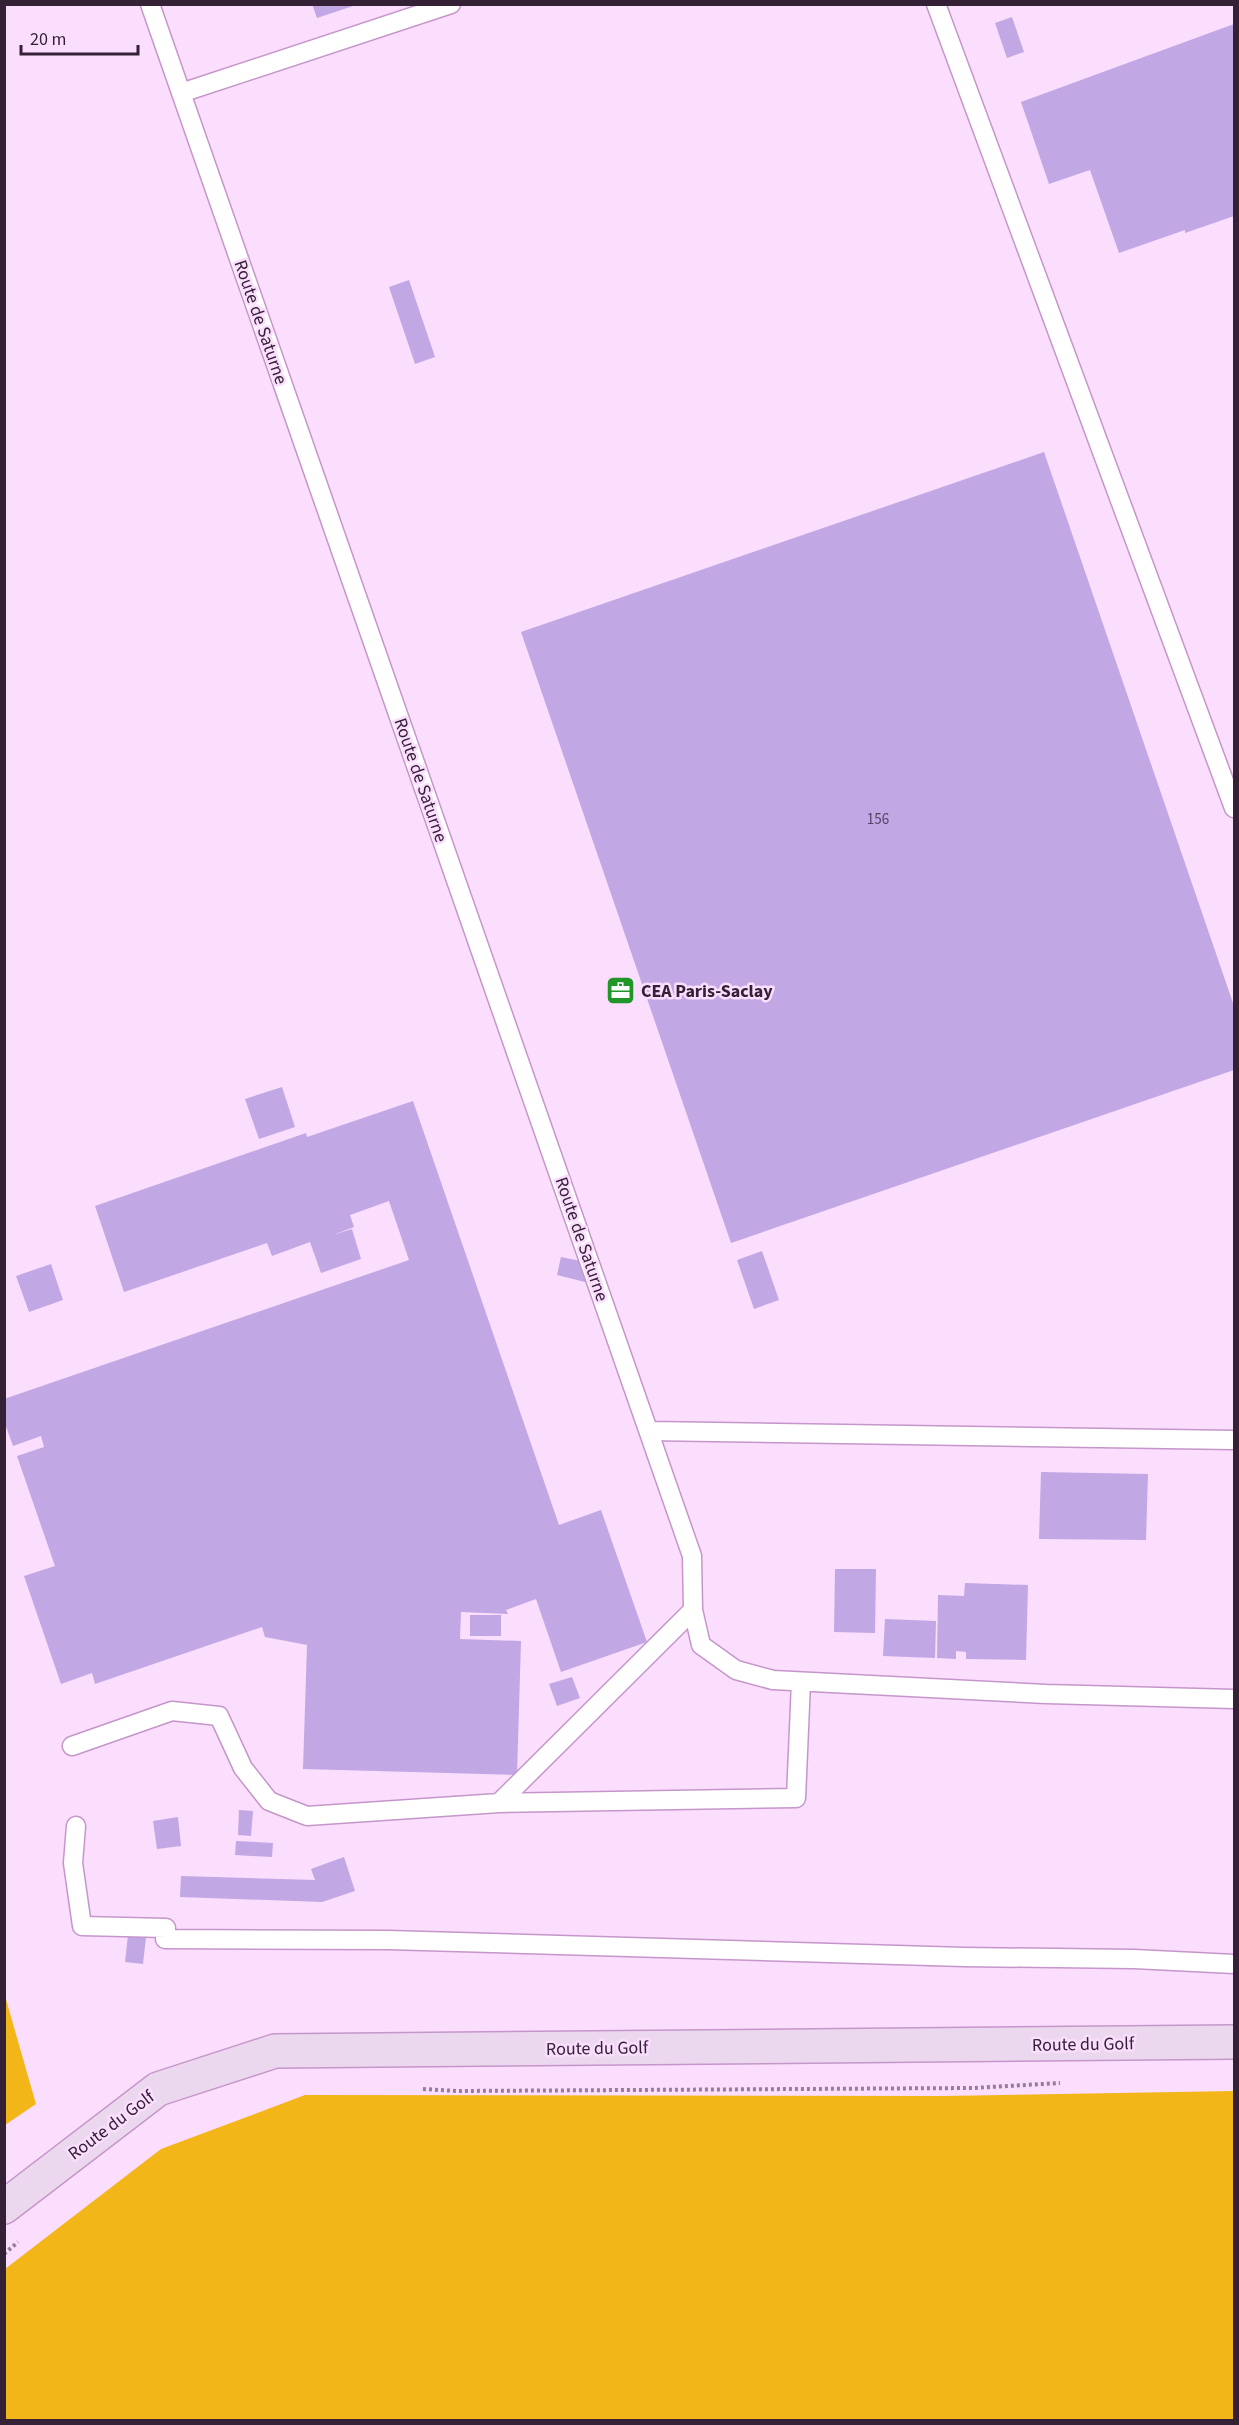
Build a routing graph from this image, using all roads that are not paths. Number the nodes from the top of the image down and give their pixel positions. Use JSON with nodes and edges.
{"nodes":[{"id":1,"x":150,"y":4,"type":"edge"},
{"id":2,"x":451,"y":4,"type":"edge"},
{"id":3,"x":936,"y":4,"type":"edge"},
{"id":4,"x":181,"y":93,"type":"junction"},
{"id":5,"x":1234,"y":808,"type":"edge"},
{"id":6,"x":649,"y":1431,"type":"junction"},
{"id":7,"x":1234,"y":1440,"type":"edge"},
{"id":8,"x":693,"y":1610,"type":"junction"},
{"id":9,"x":801,"y":1682,"type":"junction"},
{"id":10,"x":1234,"y":1699,"type":"edge"},
{"id":11,"x":72,"y":1746,"type":"dead end"},
{"id":12,"x":499,"y":1803,"type":"junction"},
{"id":13,"x":76,"y":1826,"type":"dead end"},
{"id":14,"x":1234,"y":1964,"type":"edge"},
{"id":15,"x":1234,"y":2042,"type":"edge"},
{"id":16,"x":4,"y":2206,"type":"edge"}],
"edges":[{"from":1,"to":4,"type":"lane","name":"Route de Saturne"},
{"from":2,"to":4,"type":"lane"},
{"from":3,"to":5,"type":"lane"},
{"from":4,"to":6,"type":"lane","name":"Route de Saturne"},
{"from":6,"to":7,"type":"lane"},
{"from":6,"to":8,"type":"lane","name":"Route de Saturne"},
{"from":8,"to":9,"type":"lane","name":"Route de Saturne"},
{"from":8,"to":12,"type":"lane"},
{"from":9,"to":10,"type":"lane","name":"Route de Saturne"},
{"from":9,"to":12,"type":"lane"},
{"from":11,"to":12,"type":"lane"},
{"from":13,"to":14,"type":"lane"},
{"from":15,"to":16,"type":"street","name":"Route du Golf"}]}
